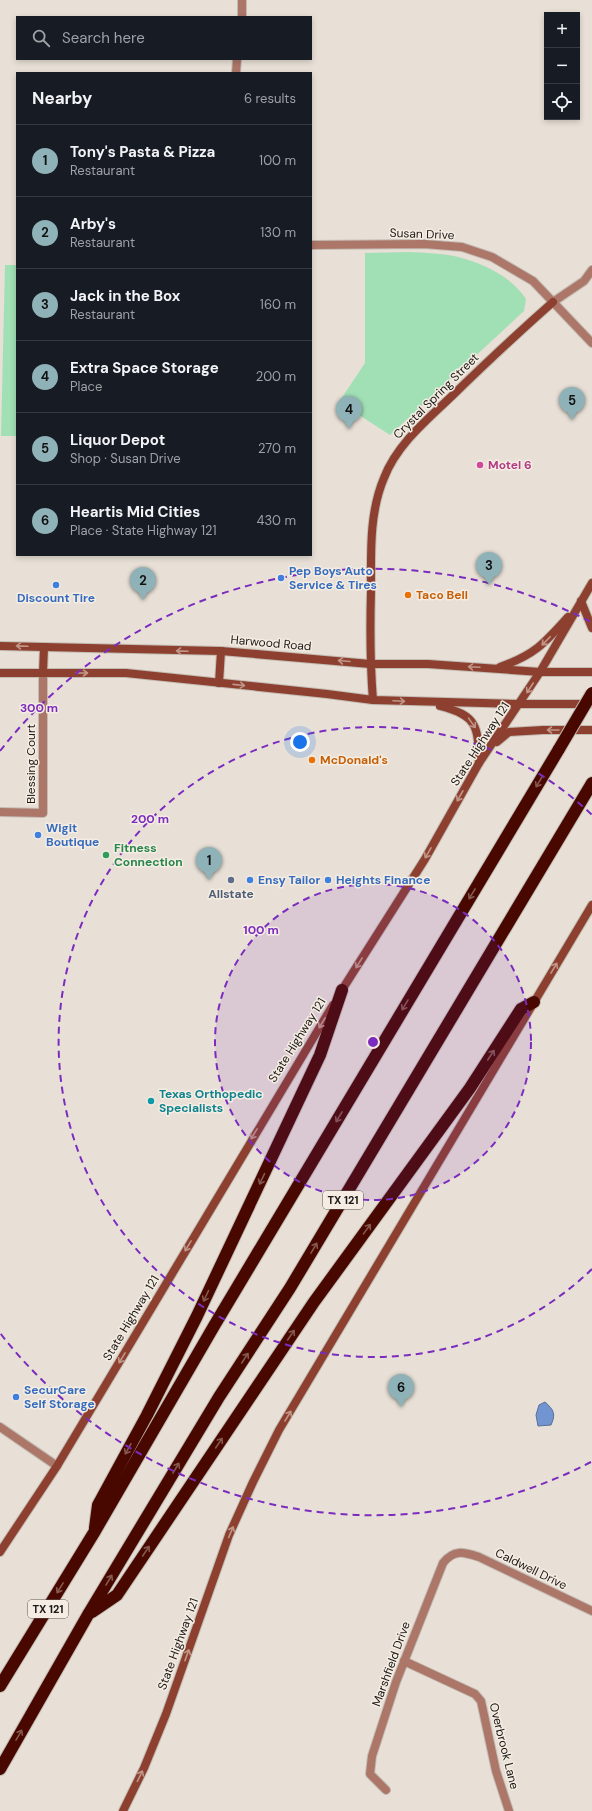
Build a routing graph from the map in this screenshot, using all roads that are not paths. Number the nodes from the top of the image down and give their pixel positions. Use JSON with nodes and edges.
{"nodes":[{"id":1,"x":242,"y":0,"type":"edge"},
{"id":2,"x":242,"y":16,"type":"edge"},
{"id":3,"x":237,"y":60,"type":"edge"},
{"id":4,"x":236,"y":72,"type":"edge"},
{"id":5,"x":312,"y":246,"type":"edge"},
{"id":6,"x":592,"y":270,"type":"edge"},
{"id":7,"x":553,"y":302,"type":"junction"},
{"id":8,"x":592,"y":344,"type":"edge"},
{"id":9,"x":592,"y":583,"type":"edge"},
{"id":10,"x":581,"y":601,"type":"junction"},
{"id":11,"x":592,"y":628,"type":"edge"},
{"id":12,"x":0,"y":646,"type":"edge"},
{"id":13,"x":44,"y":647,"type":"junction"},
{"id":14,"x":221,"y":651,"type":"junction"},
{"id":15,"x":370,"y":664,"type":"junction"},
{"id":16,"x":497,"y":668,"type":"junction"},
{"id":17,"x":540,"y":672,"type":"junction"},
{"id":18,"x":592,"y":672,"type":"edge"},
{"id":19,"x":0,"y":673,"type":"edge"},
{"id":20,"x":43,"y":673,"type":"junction"},
{"id":21,"x":220,"y":683,"type":"junction"},
{"id":22,"x":592,"y":692,"type":"edge"},
{"id":23,"x":373,"y":700,"type":"junction"},
{"id":24,"x":425,"y":703,"type":"junction"},
{"id":25,"x":519,"y":704,"type":"junction"},
{"id":26,"x":592,"y":704,"type":"edge"},
{"id":27,"x":592,"y":730,"type":"edge"},
{"id":28,"x":479,"y":762,"type":"junction"},
{"id":29,"x":592,"y":784,"type":"edge"},
{"id":30,"x":0,"y":812,"type":"edge"},
{"id":31,"x":592,"y":905,"type":"edge"},
{"id":32,"x":342,"y":990,"type":"junction"},
{"id":33,"x":534,"y":1002,"type":"junction"},
{"id":34,"x":0,"y":1427,"type":"edge"},
{"id":35,"x":57,"y":1466,"type":"junction"},
{"id":36,"x":95,"y":1532,"type":"junction"},
{"id":37,"x":0,"y":1552,"type":"edge"},
{"id":38,"x":458,"y":1553,"type":"joint"},
{"id":39,"x":592,"y":1612,"type":"edge"},
{"id":40,"x":89,"y":1613,"type":"junction"},
{"id":41,"x":404,"y":1661,"type":"junction"},
{"id":42,"x":0,"y":1686,"type":"edge"},
{"id":43,"x":0,"y":1769,"type":"edge"},
{"id":44,"x":386,"y":1790,"type":"dead end"},
{"id":45,"x":123,"y":1811,"type":"edge"},
{"id":46,"x":509,"y":1811,"type":"edge"}],
"edges":[{"from":1,"to":2,"type":"street"},
{"from":3,"to":4,"type":"street"},
{"from":5,"to":7,"type":"street","name":"Susan Drive"},
{"from":6,"to":7,"type":"street","name":"Crystal Spring Street"},
{"from":7,"to":8,"type":"street","name":"Susan Drive"},
{"from":7,"to":15,"type":"main road","name":"Crystal Spring Street"},
{"from":9,"to":10,"type":"main road","name":"State Highway 121"},
{"from":10,"to":11,"type":"main road"},
{"from":10,"to":16,"type":"main road","one_way":true},
{"from":10,"to":17,"type":"main road","name":"State Highway 121"},
{"from":13,"to":12,"type":"main road","name":"Harwood Road","one_way":true},
{"from":14,"to":13,"type":"main road","name":"Harwood Road","one_way":true},
{"from":13,"to":20,"type":"main road"},
{"from":15,"to":14,"type":"main road","name":"Harwood Road","one_way":true},
{"from":14,"to":21,"type":"main road"},
{"from":16,"to":15,"type":"main road","name":"Harwood Road","one_way":true},
{"from":15,"to":23,"type":"main road","name":"Crystal Spring Street"},
{"from":16,"to":17,"type":"main road","name":"Harwood Road"},
{"from":17,"to":18,"type":"main road","name":"Harwood Road"},
{"from":17,"to":25,"type":"main road","name":"State Highway 121","one_way":true},
{"from":19,"to":20,"type":"main road"},
{"from":20,"to":21,"type":"main road","one_way":true},
{"from":20,"to":30,"type":"street","name":"Blessing Court"},
{"from":21,"to":23,"type":"main road","one_way":true},
{"from":22,"to":36,"type":"highway","number":"TX 121","one_way":true,"bridge":true},
{"from":23,"to":24,"type":"main road","one_way":true},
{"from":24,"to":25,"type":"main road"},
{"from":24,"to":28,"type":"main road","one_way":true},
{"from":25,"to":26,"type":"main road"},
{"from":25,"to":28,"type":"main road","name":"State Highway 121"},
{"from":27,"to":28,"type":"main road","one_way":true},
{"from":28,"to":32,"type":"main road","name":"State Highway 121","one_way":true},
{"from":40,"to":29,"type":"highway","number":"TX 121","one_way":true},
{"from":33,"to":31,"type":"main road","name":"State Highway 121","one_way":true},
{"from":32,"to":35,"type":"main road","name":"State Highway 121","one_way":true},
{"from":32,"to":36,"type":"highway","one_way":true},
{"from":40,"to":33,"type":"highway","one_way":true},
{"from":45,"to":33,"type":"main road","name":"State Highway 121","one_way":true},
{"from":34,"to":35,"type":"street"},
{"from":35,"to":37,"type":"main road","name":"State Highway 121"},
{"from":36,"to":42,"type":"highway","number":"TX 121","one_way":true},
{"from":38,"to":39,"type":"street","name":"Caldwell Drive"},
{"from":38,"to":41,"type":"street","name":"Marshfield Drive"},
{"from":43,"to":40,"type":"highway","number":"TX 121","one_way":true},
{"from":41,"to":44,"type":"street","name":"Marshfield Drive"},
{"from":41,"to":46,"type":"street","name":"Overbrook Lane"}]}
